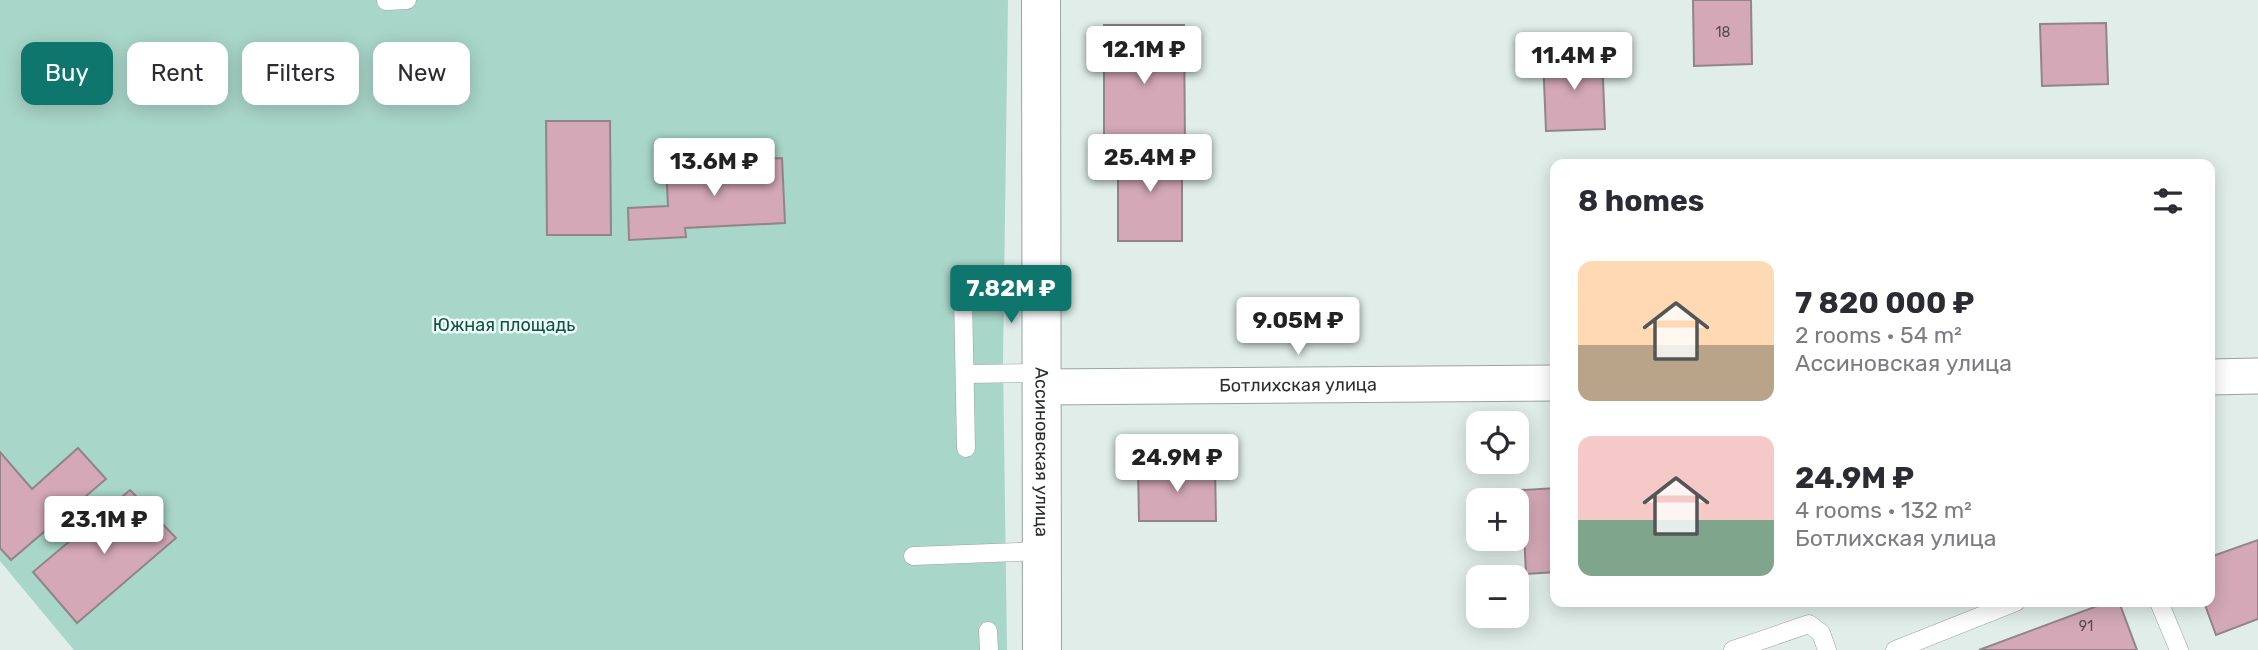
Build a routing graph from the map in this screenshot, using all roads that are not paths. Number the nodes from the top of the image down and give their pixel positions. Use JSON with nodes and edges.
{"nodes":[{"id":1,"x":407,"y":0,"type":"edge"},
{"id":2,"x":1041,"y":0,"type":"edge"},
{"id":3,"x":386,"y":1,"type":"edge"},
{"id":4,"x":963,"y":296,"type":"dead end"},
{"id":5,"x":964,"y":374,"type":"junction"},
{"id":6,"x":2258,"y":376,"type":"edge"},
{"id":7,"x":2215,"y":377,"type":"edge"},
{"id":8,"x":1041,"y":380,"type":"junction"},
{"id":9,"x":1550,"y":383,"type":"edge"},
{"id":10,"x":966,"y":448,"type":"dead end"},
{"id":11,"x":1042,"y":551,"type":"junction"},
{"id":12,"x":914,"y":556,"type":"dead end"},
{"id":13,"x":2003,"y":607,"type":"edge"},
{"id":14,"x":2161,"y":607,"type":"edge"},
{"id":15,"x":988,"y":631,"type":"dead end"},
{"id":16,"x":989,"y":650,"type":"edge"},
{"id":17,"x":1042,"y":650,"type":"edge"},
{"id":18,"x":1733,"y":650,"type":"edge"},
{"id":19,"x":1827,"y":650,"type":"edge"},
{"id":20,"x":1895,"y":650,"type":"edge"},
{"id":21,"x":2179,"y":650,"type":"edge"}],
"edges":[{"from":1,"to":3,"type":"lane"},
{"from":2,"to":8,"type":"street","name":"Ассиновская улица"},
{"from":4,"to":5,"type":"lane"},
{"from":5,"to":8,"type":"lane"},
{"from":5,"to":10,"type":"lane"},
{"from":6,"to":7,"type":"street"},
{"from":8,"to":9,"type":"street","name":"Ботлихская улица"},
{"from":8,"to":11,"type":"street","name":"Ассиновская улица"},
{"from":11,"to":12,"type":"lane"},
{"from":11,"to":17,"type":"street","name":"Ассиновская улица"},
{"from":13,"to":20,"type":"lane"},
{"from":14,"to":21,"type":"lane"},
{"from":15,"to":16,"type":"lane"},
{"from":18,"to":19,"type":"lane"}]}
